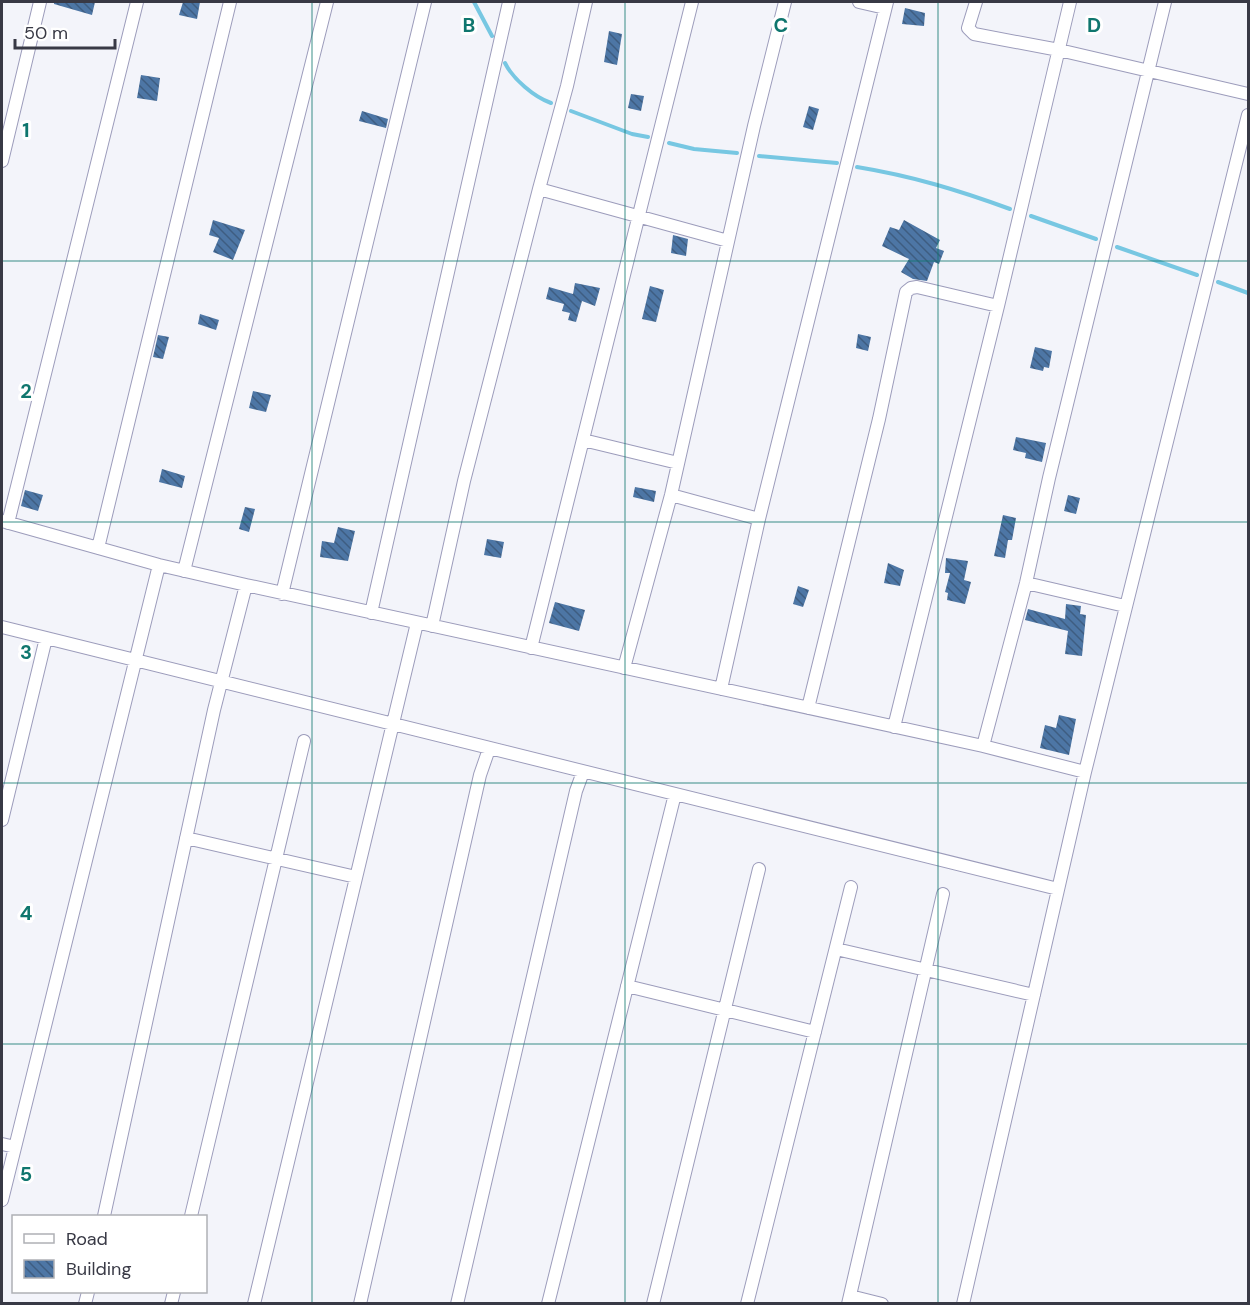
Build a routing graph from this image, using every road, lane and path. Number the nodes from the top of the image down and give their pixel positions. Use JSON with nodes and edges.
{"nodes":[{"id":1,"x":40,"y":2,"type":"edge"},
{"id":2,"x":137,"y":2,"type":"edge"},
{"id":3,"x":230,"y":2,"type":"edge"},
{"id":4,"x":327,"y":2,"type":"edge"},
{"id":5,"x":425,"y":2,"type":"edge"},
{"id":6,"x":509,"y":2,"type":"edge"},
{"id":7,"x":586,"y":2,"type":"edge"},
{"id":8,"x":692,"y":2,"type":"edge"},
{"id":9,"x":785,"y":2,"type":"edge"},
{"id":10,"x":859,"y":2,"type":"edge"},
{"id":11,"x":976,"y":2,"type":"edge"},
{"id":12,"x":1070,"y":2,"type":"edge"},
{"id":13,"x":1165,"y":2,"type":"edge"},
{"id":14,"x":886,"y":5,"type":"edge"},
{"id":15,"x":1059,"y":50,"type":"junction"},
{"id":16,"x":1148,"y":71,"type":"junction"},
{"id":17,"x":1248,"y":94,"type":"edge"},
{"id":18,"x":1248,"y":115,"type":"edge"},
{"id":19,"x":2,"y":161,"type":"edge"},
{"id":20,"x":538,"y":189,"type":"junction"},
{"id":21,"x":639,"y":218,"type":"junction"},
{"id":22,"x":728,"y":241,"type":"junction"},
{"id":23,"x":998,"y":306,"type":"junction"},
{"id":24,"x":583,"y":440,"type":"junction"},
{"id":25,"x":678,"y":463,"type":"junction"},
{"id":26,"x":670,"y":495,"type":"junction"},
{"id":27,"x":759,"y":519,"type":"junction"},
{"id":28,"x":5,"y":522,"type":"edge"},
{"id":29,"x":98,"y":548,"type":"junction"},
{"id":30,"x":159,"y":565,"type":"junction"},
{"id":31,"x":184,"y":571,"type":"junction"},
{"id":32,"x":1026,"y":583,"type":"junction"},
{"id":33,"x":246,"y":585,"type":"junction"},
{"id":34,"x":282,"y":594,"type":"junction"},
{"id":35,"x":1125,"y":606,"type":"junction"},
{"id":36,"x":371,"y":613,"type":"junction"},
{"id":37,"x":417,"y":623,"type":"junction"},
{"id":38,"x":432,"y":626,"type":"junction"},
{"id":39,"x":2,"y":627,"type":"edge"},
{"id":40,"x":45,"y":638,"type":"junction"},
{"id":41,"x":531,"y":648,"type":"junction"},
{"id":42,"x":135,"y":661,"type":"junction"},
{"id":43,"x":624,"y":668,"type":"junction"},
{"id":44,"x":221,"y":683,"type":"junction"},
{"id":45,"x":721,"y":689,"type":"junction"},
{"id":46,"x":808,"y":708,"type":"junction"},
{"id":47,"x":392,"y":725,"type":"junction"},
{"id":48,"x":894,"y":727,"type":"junction"},
{"id":49,"x":304,"y":741,"type":"dead end"},
{"id":50,"x":983,"y":746,"type":"junction"},
{"id":51,"x":489,"y":749,"type":"junction"},
{"id":52,"x":583,"y":772,"type":"junction"},
{"id":53,"x":1085,"y":772,"type":"junction"},
{"id":54,"x":675,"y":794,"type":"junction"},
{"id":55,"x":2,"y":820,"type":"edge"},
{"id":56,"x":186,"y":838,"type":"junction"},
{"id":57,"x":276,"y":859,"type":"junction"},
{"id":58,"x":759,"y":869,"type":"dead end"},
{"id":59,"x":356,"y":877,"type":"junction"},
{"id":60,"x":851,"y":887,"type":"dead end"},
{"id":61,"x":1058,"y":889,"type":"junction"},
{"id":62,"x":943,"y":894,"type":"dead end"},
{"id":63,"x":836,"y":949,"type":"junction"},
{"id":64,"x":925,"y":970,"type":"junction"},
{"id":65,"x":627,"y":986,"type":"junction"},
{"id":66,"x":1034,"y":995,"type":"junction"},
{"id":67,"x":724,"y":1010,"type":"junction"},
{"id":68,"x":815,"y":1032,"type":"junction"},
{"id":69,"x":2,"y":1144,"type":"edge"},
{"id":70,"x":15,"y":1147,"type":"junction"},
{"id":71,"x":2,"y":1200,"type":"edge"},
{"id":72,"x":104,"y":1215,"type":"edge"},
{"id":73,"x":191,"y":1215,"type":"edge"},
{"id":74,"x":849,"y":1300,"type":"edge"},
{"id":75,"x":254,"y":1304,"type":"edge"},
{"id":76,"x":360,"y":1304,"type":"edge"},
{"id":77,"x":457,"y":1304,"type":"edge"},
{"id":78,"x":549,"y":1304,"type":"edge"},
{"id":79,"x":653,"y":1304,"type":"edge"},
{"id":80,"x":747,"y":1304,"type":"edge"},
{"id":81,"x":882,"y":1304,"type":"edge"},
{"id":82,"x":963,"y":1304,"type":"edge"}],
"edges":[{"from":1,"to":19,"type":"street"},
{"from":2,"to":28,"type":"street"},
{"from":3,"to":29,"type":"street"},
{"from":4,"to":31,"type":"street"},
{"from":5,"to":34,"type":"street"},
{"from":6,"to":36,"type":"street"},
{"from":7,"to":20,"type":"street"},
{"from":8,"to":21,"type":"street"},
{"from":9,"to":22,"type":"street"},
{"from":10,"to":14,"type":"street"},
{"from":11,"to":15,"type":"street"},
{"from":12,"to":15,"type":"street"},
{"from":13,"to":16,"type":"street"},
{"from":14,"to":27,"type":"street"},
{"from":15,"to":16,"type":"street"},
{"from":15,"to":23,"type":"street"},
{"from":16,"to":17,"type":"street"},
{"from":16,"to":32,"type":"street"},
{"from":18,"to":35,"type":"street"},
{"from":20,"to":21,"type":"street"},
{"from":20,"to":38,"type":"street"},
{"from":21,"to":22,"type":"street"},
{"from":21,"to":24,"type":"street"},
{"from":22,"to":25,"type":"street"},
{"from":23,"to":46,"type":"street"},
{"from":23,"to":48,"type":"street"},
{"from":24,"to":25,"type":"street"},
{"from":24,"to":41,"type":"street"},
{"from":25,"to":26,"type":"street"},
{"from":26,"to":27,"type":"street"},
{"from":26,"to":43,"type":"street"},
{"from":27,"to":45,"type":"street"},
{"from":28,"to":29,"type":"street"},
{"from":29,"to":30,"type":"street"},
{"from":30,"to":31,"type":"street"},
{"from":30,"to":42,"type":"street"},
{"from":31,"to":33,"type":"street"},
{"from":32,"to":35,"type":"street"},
{"from":32,"to":50,"type":"street"},
{"from":33,"to":34,"type":"street"},
{"from":33,"to":44,"type":"street"},
{"from":34,"to":36,"type":"street"},
{"from":35,"to":53,"type":"street"},
{"from":36,"to":37,"type":"street"},
{"from":37,"to":38,"type":"street"},
{"from":37,"to":47,"type":"street"},
{"from":38,"to":41,"type":"street"},
{"from":39,"to":40,"type":"street"},
{"from":40,"to":42,"type":"street"},
{"from":40,"to":55,"type":"street"},
{"from":41,"to":43,"type":"street"},
{"from":42,"to":44,"type":"street"},
{"from":42,"to":70,"type":"street"},
{"from":43,"to":45,"type":"street"},
{"from":44,"to":47,"type":"street"},
{"from":44,"to":56,"type":"street"},
{"from":45,"to":46,"type":"street"},
{"from":46,"to":48,"type":"street"},
{"from":47,"to":51,"type":"street"},
{"from":47,"to":59,"type":"street"},
{"from":48,"to":50,"type":"street"},
{"from":49,"to":57,"type":"street"},
{"from":50,"to":53,"type":"street"},
{"from":51,"to":52,"type":"street"},
{"from":51,"to":76,"type":"street"},
{"from":52,"to":54,"type":"street"},
{"from":52,"to":77,"type":"street"},
{"from":53,"to":61,"type":"street"},
{"from":54,"to":61,"type":"street"},
{"from":54,"to":65,"type":"street"},
{"from":56,"to":57,"type":"street"},
{"from":56,"to":72,"type":"street"},
{"from":57,"to":59,"type":"street"},
{"from":57,"to":73,"type":"street"},
{"from":58,"to":67,"type":"street"},
{"from":59,"to":75,"type":"street"},
{"from":60,"to":63,"type":"street"},
{"from":61,"to":66,"type":"street"},
{"from":62,"to":64,"type":"street"},
{"from":63,"to":64,"type":"street"},
{"from":63,"to":68,"type":"street"},
{"from":64,"to":66,"type":"street"},
{"from":64,"to":74,"type":"street"},
{"from":65,"to":67,"type":"street"},
{"from":65,"to":78,"type":"street"},
{"from":66,"to":82,"type":"street"},
{"from":67,"to":68,"type":"street"},
{"from":67,"to":79,"type":"street"},
{"from":68,"to":80,"type":"street"},
{"from":69,"to":70,"type":"street"},
{"from":70,"to":71,"type":"street"},
{"from":74,"to":81,"type":"street"}]}
